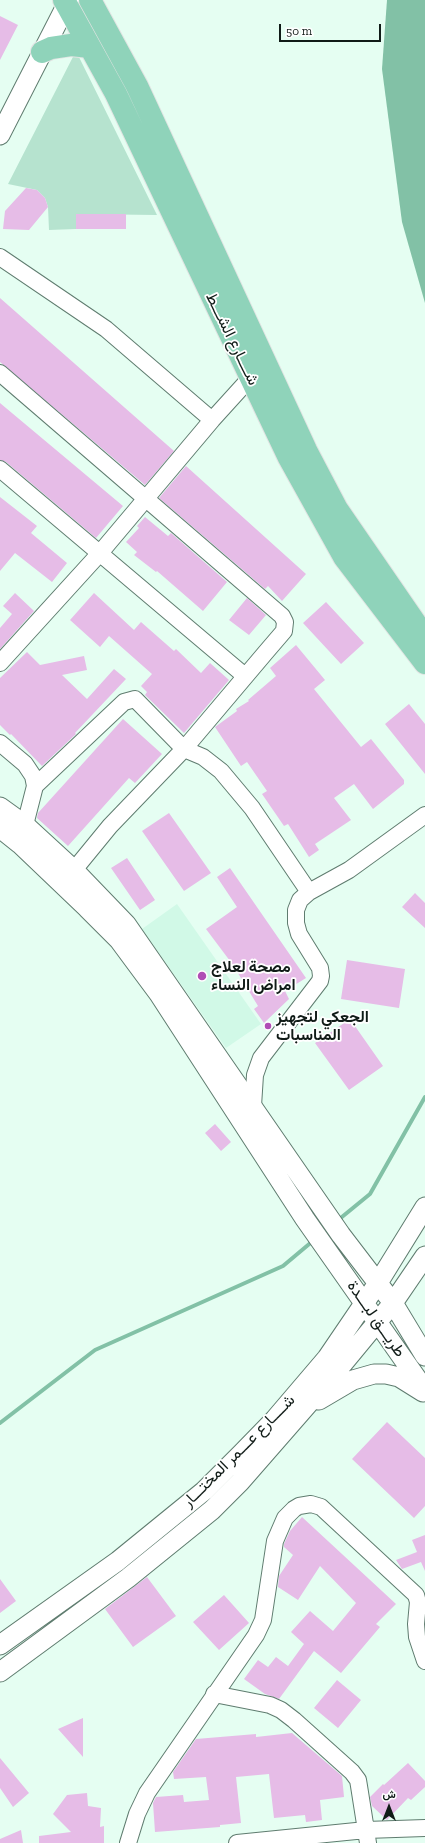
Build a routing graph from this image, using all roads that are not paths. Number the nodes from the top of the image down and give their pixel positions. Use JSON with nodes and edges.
{"nodes":[{"id":1,"x":90,"y":0,"type":"edge"},
{"id":2,"x":67,"y":1,"type":"edge"},
{"id":3,"x":90,"y":47,"type":"junction"},
{"id":4,"x":42,"y":52,"type":"junction"},
{"id":5,"x":0,"y":135,"type":"edge"},
{"id":6,"x":0,"y":257,"type":"edge"},
{"id":7,"x":0,"y":372,"type":"edge"},
{"id":8,"x":251,"y":377,"type":"junction"},
{"id":9,"x":212,"y":420,"type":"junction"},
{"id":10,"x":298,"y":454,"type":"junction"},
{"id":11,"x":0,"y":469,"type":"edge"},
{"id":12,"x":145,"y":498,"type":"junction"},
{"id":13,"x":100,"y":552,"type":"junction"},
{"id":14,"x":425,"y":637,"type":"edge"},
{"id":15,"x":0,"y":663,"type":"edge"},
{"id":16,"x":425,"y":663,"type":"edge"},
{"id":17,"x":245,"y":676,"type":"junction"},
{"id":18,"x":0,"y":743,"type":"edge"},
{"id":19,"x":184,"y":749,"type":"junction"},
{"id":20,"x":35,"y":786,"type":"junction"},
{"id":21,"x":0,"y":807,"type":"edge"},
{"id":22,"x":425,"y":815,"type":"edge"},
{"id":23,"x":25,"y":825,"type":"junction"},
{"id":24,"x":0,"y":828,"type":"edge"},
{"id":25,"x":74,"y":870,"type":"junction"},
{"id":26,"x":309,"y":892,"type":"junction"},
{"id":27,"x":252,"y":1106,"type":"junction"},
{"id":28,"x":425,"y":1207,"type":"edge"},
{"id":29,"x":425,"y":1256,"type":"edge"},
{"id":30,"x":378,"y":1283,"type":"junction"},
{"id":31,"x":364,"y":1302,"type":"junction"},
{"id":32,"x":393,"y":1303,"type":"junction"},
{"id":33,"x":377,"y":1321,"type":"junction"},
{"id":34,"x":425,"y":1356,"type":"edge"},
{"id":35,"x":425,"y":1391,"type":"edge"},
{"id":36,"x":305,"y":1408,"type":"junction"},
{"id":37,"x":421,"y":1614,"type":"edge"},
{"id":38,"x":0,"y":1645,"type":"edge"},
{"id":39,"x":425,"y":1661,"type":"edge"},
{"id":40,"x":0,"y":1672,"type":"edge"},
{"id":41,"x":214,"y":1694,"type":"junction"},
{"id":42,"x":425,"y":1828,"type":"edge"},
{"id":43,"x":367,"y":1836,"type":"edge"},
{"id":44,"x":128,"y":1843,"type":"edge"},
{"id":45,"x":237,"y":1843,"type":"edge"}],
"edges":[{"from":1,"to":10,"type":"main road","name":"شــــارع الشـــط"},
{"from":2,"to":3,"type":"main road","name":"شــــارع الشـــط"},
{"from":2,"to":4,"type":"street"},
{"from":3,"to":4,"type":"main road"},
{"from":3,"to":8,"type":"main road","name":"شــــارع الشـــط"},
{"from":4,"to":5,"type":"street"},
{"from":6,"to":9,"type":"street"},
{"from":7,"to":12,"type":"street"},
{"from":8,"to":9,"type":"street"},
{"from":8,"to":10,"type":"main road","name":"شــــارع الشـــط"},
{"from":9,"to":12,"type":"street"},
{"from":10,"to":14,"type":"main road","name":"شــــارع الشـــط"},
{"from":10,"to":16,"type":"main road","name":"شــــارع الشـــط"},
{"from":11,"to":13,"type":"street"},
{"from":12,"to":13,"type":"street"},
{"from":12,"to":17,"type":"street"},
{"from":13,"to":15,"type":"street"},
{"from":13,"to":17,"type":"street"},
{"from":17,"to":19,"type":"street"},
{"from":18,"to":20,"type":"street"},
{"from":19,"to":20,"type":"street"},
{"from":19,"to":25,"type":"street"},
{"from":19,"to":26,"type":"street"},
{"from":20,"to":23,"type":"street"},
{"from":21,"to":23,"type":"street","name":"طريـــق لبـــدة"},
{"from":22,"to":26,"type":"street"},
{"from":23,"to":25,"type":"street","name":"طريـــق لبـــدة"},
{"from":24,"to":31,"type":"street","name":"طريـــق لبـــدة"},
{"from":25,"to":27,"type":"street","name":"طريـــق لبـــدة"},
{"from":26,"to":27,"type":"street"},
{"from":27,"to":30,"type":"street","name":"طريـــق لبـــدة"},
{"from":28,"to":30,"type":"street","name":"شــــارع عـــمر المختـــار"},
{"from":29,"to":32,"type":"street","name":"شــــارع عـــمر المختـــار"},
{"from":30,"to":31,"type":"street","name":"شــــارع عـــمر المختـــار"},
{"from":30,"to":32,"type":"street","name":"طريـــق لبـــدة"},
{"from":31,"to":33,"type":"street","name":"طريـــق لبـــدة"},
{"from":31,"to":38,"type":"street","name":"شــــارع عـــمر المختـــار"},
{"from":32,"to":33,"type":"street","name":"شــــارع عـــمر المختـــار"},
{"from":32,"to":34,"type":"street","name":"طريـــق لبـــدة"},
{"from":33,"to":35,"type":"street","name":"طريـــق لبـــدة"},
{"from":33,"to":36,"type":"street","name":"شــــارع عـــمر المختـــار"},
{"from":35,"to":36,"type":"street"},
{"from":36,"to":40,"type":"street","name":"شــــارع عـــمر المختـــار"},
{"from":37,"to":39,"type":"street"},
{"from":37,"to":41,"type":"street"},
{"from":41,"to":43,"type":"street"},
{"from":41,"to":44,"type":"street"},
{"from":42,"to":43,"type":"street"},
{"from":43,"to":45,"type":"street"}]}
